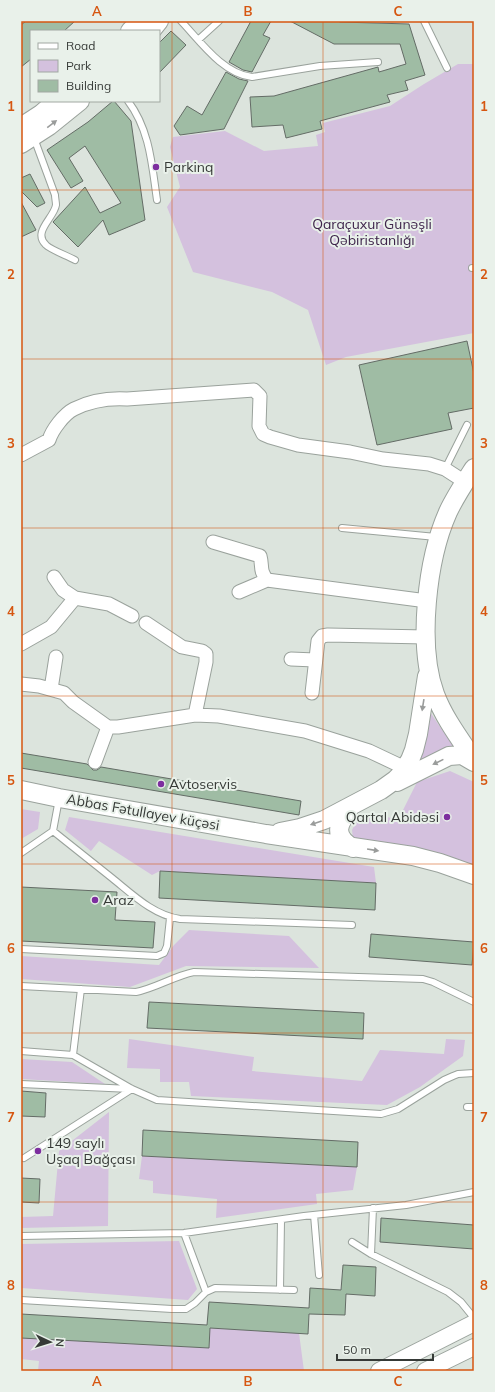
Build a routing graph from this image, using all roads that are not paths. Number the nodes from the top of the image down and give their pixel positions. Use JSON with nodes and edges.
{"nodes":[{"id":1,"x":140,"y":21,"type":"edge"},
{"id":2,"x":159,"y":21,"type":"edge"},
{"id":3,"x":180,"y":21,"type":"edge"},
{"id":4,"x":219,"y":21,"type":"edge"},
{"id":5,"x":424,"y":21,"type":"edge"},
{"id":6,"x":131,"y":30,"type":"edge"},
{"id":7,"x":152,"y":30,"type":"edge"},
{"id":8,"x":198,"y":40,"type":"junction"},
{"id":9,"x":378,"y":62,"type":"dead end"},
{"id":10,"x":447,"y":68,"type":"dead end"},
{"id":11,"x":55,"y":102,"type":"edge"},
{"id":12,"x":79,"y":102,"type":"edge"},
{"id":13,"x":129,"y":102,"type":"edge"},
{"id":14,"x":25,"y":136,"type":"edge"},
{"id":15,"x":157,"y":200,"type":"dead end"},
{"id":16,"x":75,"y":260,"type":"dead end"},
{"id":17,"x":467,"y":425,"type":"dead end"},
{"id":18,"x":21,"y":454,"type":"edge"},
{"id":19,"x":445,"y":469,"type":"junction"},
{"id":20,"x":469,"y":475,"type":"edge"},
{"id":21,"x":342,"y":528,"type":"dead end"},
{"id":22,"x":439,"y":537,"type":"junction"},
{"id":23,"x":213,"y":542,"type":"dead end"},
{"id":24,"x":54,"y":577,"type":"dead end"},
{"id":25,"x":267,"y":580,"type":"junction"},
{"id":26,"x":239,"y":592,"type":"dead end"},
{"id":27,"x":75,"y":598,"type":"junction"},
{"id":28,"x":427,"y":601,"type":"junction"},
{"id":29,"x":132,"y":616,"type":"dead end"},
{"id":30,"x":146,"y":623,"type":"dead end"},
{"id":31,"x":426,"y":637,"type":"junction"},
{"id":32,"x":21,"y":644,"type":"edge"},
{"id":33,"x":56,"y":657,"type":"dead end"},
{"id":34,"x":290,"y":659,"type":"dead end"},
{"id":35,"x":315,"y":660,"type":"junction"},
{"id":36,"x":428,"y":667,"type":"junction"},
{"id":37,"x":21,"y":684,"type":"edge"},
{"id":38,"x":52,"y":689,"type":"junction"},
{"id":39,"x":312,"y":693,"type":"dead end"},
{"id":40,"x":195,"y":715,"type":"junction"},
{"id":41,"x":108,"y":727,"type":"junction"},
{"id":42,"x":474,"y":761,"type":"edge"},
{"id":43,"x":95,"y":762,"type":"dead end"},
{"id":44,"x":405,"y":768,"type":"junction"},
{"id":45,"x":21,"y":790,"type":"edge"},
{"id":46,"x":381,"y":790,"type":"junction"},
{"id":47,"x":59,"y":798,"type":"junction"},
{"id":48,"x":351,"y":806,"type":"junction"},
{"id":49,"x":53,"y":831,"type":"junction"},
{"id":50,"x":266,"y":834,"type":"junction"},
{"id":51,"x":353,"y":848,"type":"junction"},
{"id":52,"x":21,"y":853,"type":"edge"},
{"id":53,"x":474,"y":875,"type":"edge"},
{"id":54,"x":170,"y":918,"type":"junction"},
{"id":55,"x":352,"y":925,"type":"dead end"},
{"id":56,"x":21,"y":949,"type":"edge"},
{"id":57,"x":21,"y":986,"type":"edge"},
{"id":58,"x":81,"y":989,"type":"junction"},
{"id":59,"x":474,"y":1002,"type":"edge"},
{"id":60,"x":21,"y":1051,"type":"edge"},
{"id":61,"x":72,"y":1055,"type":"junction"},
{"id":62,"x":474,"y":1073,"type":"edge"},
{"id":63,"x":21,"y":1084,"type":"edge"},
{"id":64,"x":132,"y":1090,"type":"junction"},
{"id":65,"x":467,"y":1107,"type":"dead end"},
{"id":66,"x":474,"y":1107,"type":"edge"},
{"id":67,"x":24,"y":1158,"type":"dead end"},
{"id":68,"x":474,"y":1192,"type":"edge"},
{"id":69,"x":374,"y":1208,"type":"junction"},
{"id":70,"x":314,"y":1215,"type":"junction"},
{"id":71,"x":281,"y":1220,"type":"junction"},
{"id":72,"x":184,"y":1233,"type":"junction"},
{"id":73,"x":21,"y":1236,"type":"edge"},
{"id":74,"x":352,"y":1242,"type":"dead end"},
{"id":75,"x":371,"y":1254,"type":"junction"},
{"id":76,"x":319,"y":1275,"type":"dead end"},
{"id":77,"x":280,"y":1290,"type":"junction"},
{"id":78,"x":294,"y":1290,"type":"dead end"},
{"id":79,"x":206,"y":1292,"type":"junction"},
{"id":80,"x":21,"y":1300,"type":"edge"},
{"id":81,"x":474,"y":1318,"type":"edge"},
{"id":82,"x":474,"y":1323,"type":"edge"},
{"id":83,"x":474,"y":1347,"type":"edge"},
{"id":84,"x":379,"y":1371,"type":"edge"},
{"id":85,"x":425,"y":1371,"type":"edge"}],
"edges":[{"from":1,"to":6,"type":"main road"},
{"from":2,"to":7,"type":"main road"},
{"from":3,"to":8,"type":"lane"},
{"from":4,"to":8,"type":"lane"},
{"from":5,"to":10,"type":"lane"},
{"from":8,"to":9,"type":"lane"},
{"from":11,"to":14,"type":"main road"},
{"from":14,"to":12,"type":"main road","one_way":true},
{"from":13,"to":15,"type":"lane"},
{"from":14,"to":16,"type":"lane"},
{"from":17,"to":19,"type":"lane"},
{"from":18,"to":19,"type":"street"},
{"from":19,"to":20,"type":"street"},
{"from":20,"to":22,"type":"main road"},
{"from":21,"to":22,"type":"lane"},
{"from":22,"to":28,"type":"main road"},
{"from":23,"to":25,"type":"street"},
{"from":24,"to":27,"type":"street"},
{"from":25,"to":26,"type":"street"},
{"from":25,"to":28,"type":"street"},
{"from":27,"to":29,"type":"street"},
{"from":27,"to":32,"type":"street"},
{"from":28,"to":31,"type":"main road"},
{"from":30,"to":40,"type":"street"},
{"from":31,"to":35,"type":"street"},
{"from":31,"to":36,"type":"main road"},
{"from":33,"to":38,"type":"street"},
{"from":34,"to":35,"type":"street"},
{"from":35,"to":39,"type":"street"},
{"from":36,"to":42,"type":"main road"},
{"from":36,"to":44,"type":"main road","one_way":true},
{"from":37,"to":38,"type":"street"},
{"from":38,"to":41,"type":"street"},
{"from":40,"to":41,"type":"street"},
{"from":40,"to":44,"type":"street"},
{"from":41,"to":43,"type":"street"},
{"from":42,"to":46,"type":"main road","one_way":true},
{"from":44,"to":46,"type":"main road"},
{"from":45,"to":47,"type":"main road","name":"Abbas Fətullayev küçəsi"},
{"from":46,"to":48,"type":"main road"},
{"from":47,"to":49,"type":"lane"},
{"from":47,"to":50,"type":"main road","name":"Abbas Fətullayev küçəsi"},
{"from":48,"to":50,"type":"main road","one_way":true},
{"from":48,"to":51,"type":"main road"},
{"from":49,"to":52,"type":"lane"},
{"from":49,"to":54,"type":"lane"},
{"from":50,"to":51,"type":"main road","name":"Abbas Fətullayev küçəsi"},
{"from":51,"to":53,"type":"main road","name":"Abbas Fətullayev küçəsi","one_way":true},
{"from":54,"to":55,"type":"lane"},
{"from":54,"to":56,"type":"lane"},
{"from":57,"to":58,"type":"lane"},
{"from":58,"to":59,"type":"lane"},
{"from":58,"to":61,"type":"lane"},
{"from":60,"to":61,"type":"lane"},
{"from":61,"to":64,"type":"lane"},
{"from":62,"to":64,"type":"lane"},
{"from":63,"to":64,"type":"lane"},
{"from":64,"to":67,"type":"lane"},
{"from":65,"to":66,"type":"lane"},
{"from":68,"to":69,"type":"lane"},
{"from":69,"to":70,"type":"lane"},
{"from":69,"to":75,"type":"lane"},
{"from":70,"to":71,"type":"lane"},
{"from":70,"to":76,"type":"lane"},
{"from":71,"to":72,"type":"lane"},
{"from":71,"to":77,"type":"lane"},
{"from":72,"to":73,"type":"lane"},
{"from":72,"to":79,"type":"lane"},
{"from":74,"to":75,"type":"lane"},
{"from":75,"to":81,"type":"lane"},
{"from":77,"to":78,"type":"lane"},
{"from":77,"to":79,"type":"lane"},
{"from":79,"to":80,"type":"lane"},
{"from":82,"to":84,"type":"street"},
{"from":83,"to":85,"type":"street"}]}
